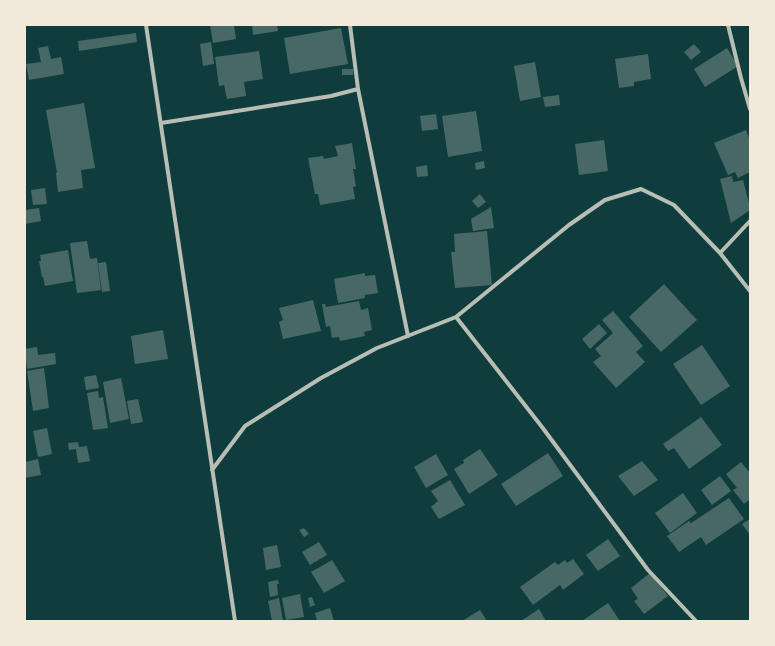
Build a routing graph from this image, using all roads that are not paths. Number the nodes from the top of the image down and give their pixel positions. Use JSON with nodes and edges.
{"nodes":[{"id":1,"x":146,"y":25,"type":"edge"},
{"id":2,"x":350,"y":25,"type":"edge"},
{"id":3,"x":728,"y":25,"type":"edge"},
{"id":4,"x":358,"y":89,"type":"junction"},
{"id":5,"x":750,"y":109,"type":"edge"},
{"id":6,"x":161,"y":123,"type":"junction"},
{"id":7,"x":750,"y":221,"type":"edge"},
{"id":8,"x":720,"y":253,"type":"junction"},
{"id":9,"x":750,"y":291,"type":"edge"},
{"id":10,"x":456,"y":317,"type":"junction"},
{"id":11,"x":408,"y":336,"type":"junction"},
{"id":12,"x":212,"y":470,"type":"junction"},
{"id":13,"x":235,"y":621,"type":"edge"},
{"id":14,"x":696,"y":621,"type":"edge"}],
"edges":[{"from":1,"to":6,"type":"street"},
{"from":2,"to":4,"type":"street"},
{"from":3,"to":5,"type":"street"},
{"from":4,"to":6,"type":"street"},
{"from":4,"to":11,"type":"street"},
{"from":6,"to":12,"type":"street"},
{"from":7,"to":8,"type":"street"},
{"from":8,"to":9,"type":"street"},
{"from":8,"to":10,"type":"street"},
{"from":10,"to":11,"type":"street"},
{"from":10,"to":14,"type":"street"},
{"from":11,"to":12,"type":"street"},
{"from":12,"to":13,"type":"street"}]}
